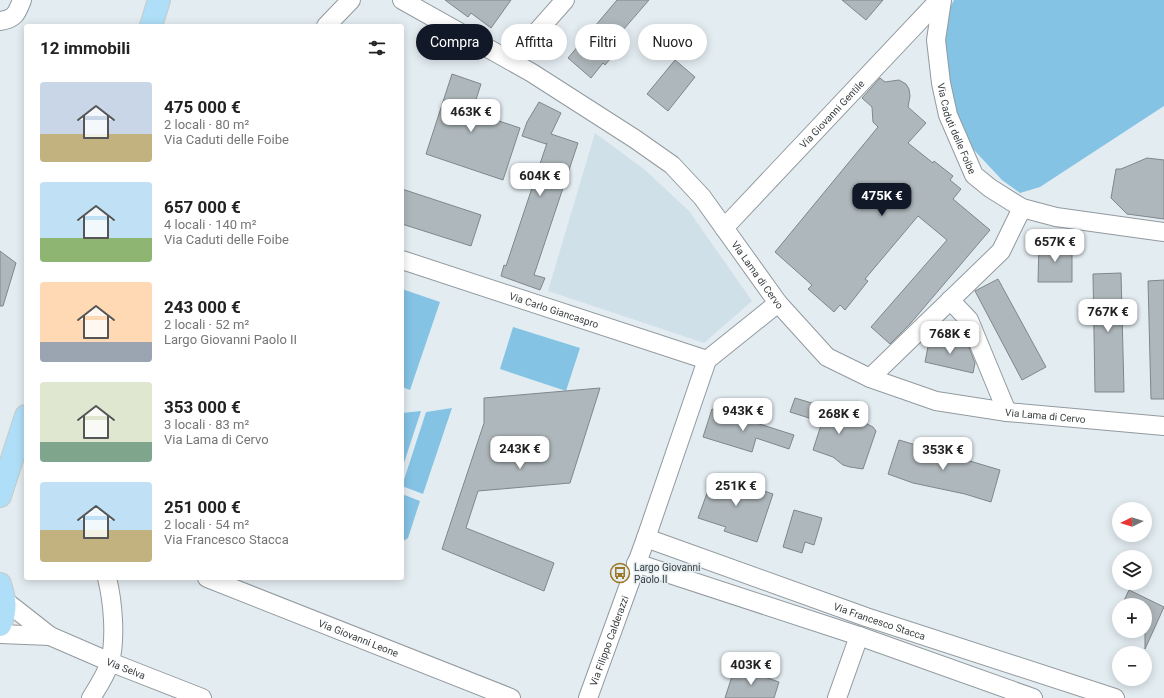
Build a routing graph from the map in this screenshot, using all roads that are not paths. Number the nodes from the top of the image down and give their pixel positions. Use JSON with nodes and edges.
{"nodes":[{"id":1,"x":22,"y":0,"type":"edge"},
{"id":2,"x":159,"y":0,"type":"edge"},
{"id":3,"x":350,"y":0,"type":"edge"},
{"id":4,"x":402,"y":0,"type":"edge"},
{"id":5,"x":565,"y":0,"type":"edge"},
{"id":6,"x":939,"y":0,"type":"edge"},
{"id":7,"x":942,"y":0,"type":"edge"},
{"id":8,"x":0,"y":21,"type":"edge"},
{"id":9,"x":152,"y":24,"type":"edge"},
{"id":10,"x":328,"y":24,"type":"edge"},
{"id":11,"x":511,"y":61,"type":"junction"},
{"id":12,"x":1022,"y":208,"type":"junction"},
{"id":13,"x":724,"y":228,"type":"junction"},
{"id":14,"x":1164,"y":232,"type":"edge"},
{"id":15,"x":404,"y":261,"type":"edge"},
{"id":16,"x":950,"y":300,"type":"junction"},
{"id":17,"x":778,"y":303,"type":"junction"},
{"id":18,"x":707,"y":360,"type":"junction"},
{"id":19,"x":870,"y":378,"type":"junction"},
{"id":20,"x":1007,"y":412,"type":"junction"},
{"id":21,"x":24,"y":422,"type":"edge"},
{"id":22,"x":1164,"y":426,"type":"edge"},
{"id":23,"x":0,"y":496,"type":"edge"},
{"id":24,"x":646,"y":538,"type":"junction"},
{"id":25,"x":636,"y":563,"type":"junction"},
{"id":26,"x":108,"y":580,"type":"edge"},
{"id":27,"x":212,"y":580,"type":"edge"},
{"id":28,"x":2,"y":591,"type":"edge"},
{"id":29,"x":0,"y":625,"type":"edge"},
{"id":30,"x":0,"y":634,"type":"edge"},
{"id":31,"x":50,"y":636,"type":"junction"},
{"id":32,"x":859,"y":636,"type":"junction"},
{"id":33,"x":110,"y":662,"type":"junction"},
{"id":34,"x":91,"y":698,"type":"edge"},
{"id":35,"x":202,"y":698,"type":"edge"},
{"id":36,"x":511,"y":698,"type":"edge"},
{"id":37,"x":588,"y":698,"type":"edge"},
{"id":38,"x":837,"y":698,"type":"edge"},
{"id":39,"x":1034,"y":698,"type":"edge"},
{"id":40,"x":1115,"y":698,"type":"edge"}],
"edges":[{"from":1,"to":8,"type":"street"},
{"from":2,"to":9,"type":"main road"},
{"from":3,"to":10,"type":"street"},
{"from":4,"to":11,"type":"street","name":"Via Lama di Cervo"},
{"from":5,"to":11,"type":"street"},
{"from":6,"to":13,"type":"street","name":"Via Giovanni Gentile"},
{"from":7,"to":12,"type":"street","name":"Via Caduti delle Foibe"},
{"from":11,"to":13,"type":"street","name":"Via Lama di Cervo"},
{"from":12,"to":14,"type":"street","name":"Via Caduti delle Foibe"},
{"from":12,"to":16,"type":"street"},
{"from":13,"to":17,"type":"street","name":"Via Lama di Cervo"},
{"from":15,"to":18,"type":"street","name":"Via Carlo Giancaspro"},
{"from":16,"to":19,"type":"street"},
{"from":16,"to":20,"type":"street"},
{"from":17,"to":18,"type":"street"},
{"from":17,"to":19,"type":"street","name":"Via Lama di Cervo"},
{"from":18,"to":24,"type":"street"},
{"from":19,"to":20,"type":"street","name":"Via Lama di Cervo"},
{"from":20,"to":22,"type":"street","name":"Via Lama di Cervo"},
{"from":21,"to":23,"type":"main road"},
{"from":24,"to":25,"type":"street","name":"Via Filippo Calderazzi"},
{"from":24,"to":40,"type":"street","name":"Via Francesco Stacca"},
{"from":25,"to":32,"type":"street"},
{"from":25,"to":37,"type":"street","name":"Via Filippo Calderazzi"},
{"from":26,"to":33,"type":"street"},
{"from":27,"to":36,"type":"street","name":"Via Giovanni Leone"},
{"from":28,"to":29,"type":"main road"},
{"from":28,"to":31,"type":"street"},
{"from":30,"to":31,"type":"street"},
{"from":31,"to":33,"type":"street","name":"Via Selva"},
{"from":32,"to":38,"type":"street"},
{"from":32,"to":39,"type":"street"},
{"from":33,"to":34,"type":"street"},
{"from":33,"to":35,"type":"street","name":"Via Selva"}]}
